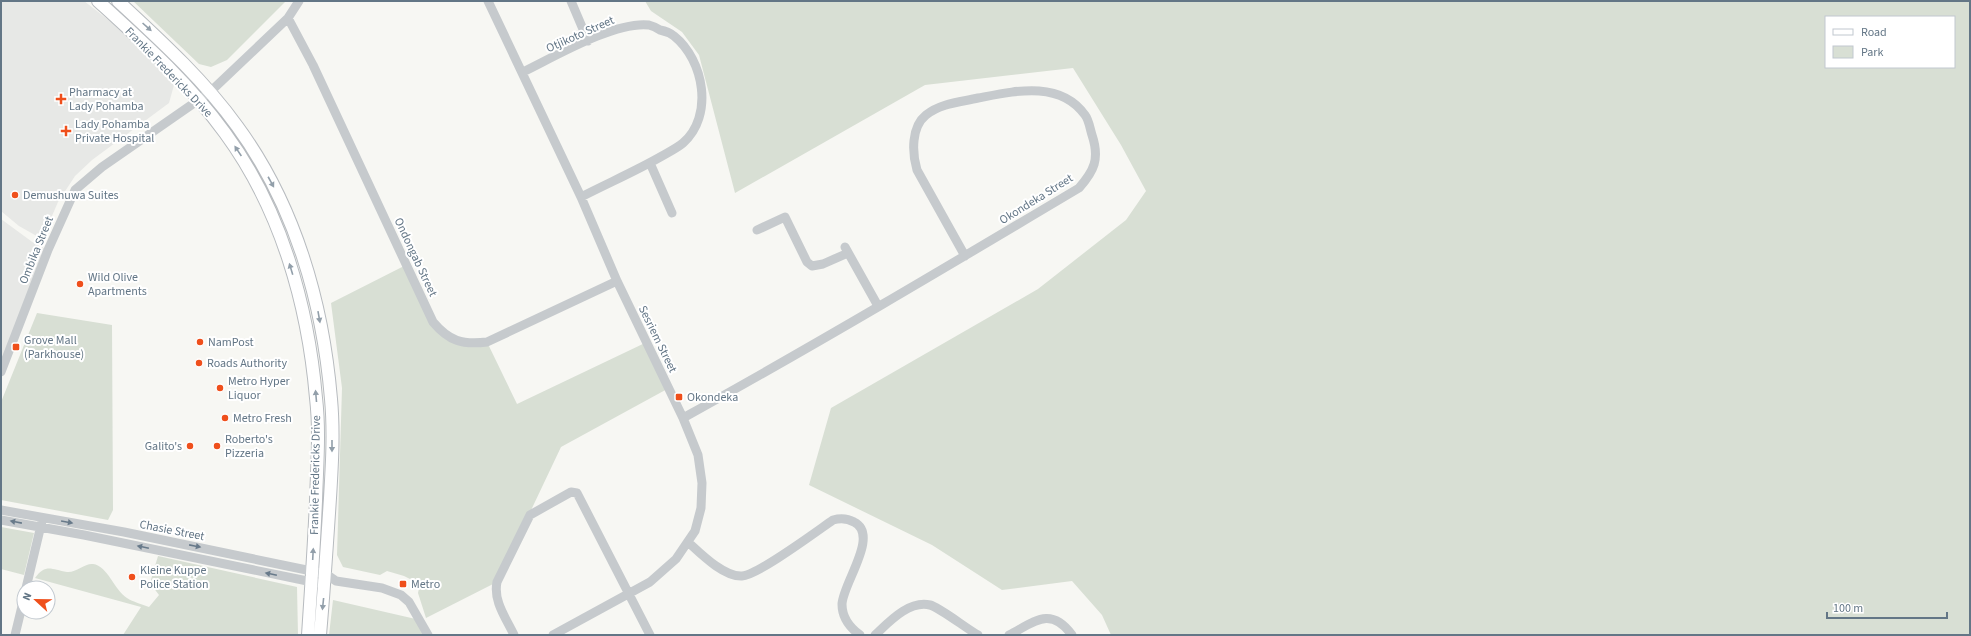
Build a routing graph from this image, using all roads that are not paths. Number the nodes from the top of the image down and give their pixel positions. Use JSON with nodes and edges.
{"nodes":[{"id":1,"x":98,"y":1,"type":"edge"},
{"id":2,"x":118,"y":1,"type":"edge"},
{"id":3,"x":298,"y":1,"type":"edge"},
{"id":4,"x":488,"y":1,"type":"edge"},
{"id":5,"x":571,"y":1,"type":"edge"},
{"id":6,"x":288,"y":18,"type":"junction"},
{"id":7,"x":588,"y":41,"type":"junction"},
{"id":8,"x":523,"y":72,"type":"junction"},
{"id":9,"x":210,"y":92,"type":"junction"},
{"id":10,"x":200,"y":100,"type":"junction"},
{"id":11,"x":650,"y":163,"type":"junction"},
{"id":12,"x":581,"y":197,"type":"junction"},
{"id":13,"x":672,"y":213,"type":"dead end"},
{"id":14,"x":794,"y":213,"type":"dead end"},
{"id":15,"x":785,"y":217,"type":"junction"},
{"id":16,"x":757,"y":230,"type":"dead end"},
{"id":17,"x":965,"y":256,"type":"junction"},
{"id":18,"x":617,"y":281,"type":"junction"},
{"id":19,"x":878,"y":306,"type":"junction"},
{"id":20,"x":1,"y":372,"type":"edge"},
{"id":21,"x":683,"y":418,"type":"junction"},
{"id":22,"x":1,"y":510,"type":"edge"},
{"id":23,"x":43,"y":518,"type":"junction"},
{"id":24,"x":1,"y":520,"type":"edge"},
{"id":25,"x":40,"y":527,"type":"junction"},
{"id":26,"x":689,"y":543,"type":"junction"},
{"id":27,"x":312,"y":577,"type":"junction"},
{"id":28,"x":329,"y":579,"type":"junction"},
{"id":29,"x":28,"y":580,"type":"edge"},
{"id":30,"x":629,"y":593,"type":"junction"},
{"id":31,"x":19,"y":620,"type":"edge"},
{"id":32,"x":15,"y":635,"type":"edge"},
{"id":33,"x":308,"y":635,"type":"edge"},
{"id":34,"x":320,"y":635,"type":"edge"},
{"id":35,"x":428,"y":635,"type":"edge"},
{"id":36,"x":514,"y":635,"type":"edge"},
{"id":37,"x":552,"y":635,"type":"edge"},
{"id":38,"x":650,"y":635,"type":"edge"},
{"id":39,"x":860,"y":635,"type":"edge"},
{"id":40,"x":875,"y":635,"type":"edge"},
{"id":41,"x":978,"y":635,"type":"edge"},
{"id":42,"x":1009,"y":635,"type":"edge"},
{"id":43,"x":1072,"y":635,"type":"edge"}],
"edges":[{"from":1,"to":10,"type":"main road","name":"Frankie Fredericks Drive"},
{"from":2,"to":9,"type":"main road","name":"Frankie Fredericks Drive","one_way":true},
{"from":3,"to":6,"type":"street","name":"Ombika Street"},
{"from":4,"to":8,"type":"street","name":"Sesriem Street"},
{"from":5,"to":7,"type":"street"},
{"from":6,"to":9,"type":"street","name":"Ombika Street"},
{"from":6,"to":18,"type":"street","name":"Ondongab Street"},
{"from":7,"to":8,"type":"street","name":"Otjikoto Street"},
{"from":7,"to":11,"type":"street","name":"Otjikoto Street"},
{"from":8,"to":12,"type":"street","name":"Sesriem Street"},
{"from":9,"to":10,"type":"street","name":"Ombika Street"},
{"from":9,"to":28,"type":"main road","name":"Frankie Fredericks Drive","one_way":true},
{"from":10,"to":20,"type":"street","name":"Ombika Street"},
{"from":27,"to":10,"type":"main road","name":"Frankie Fredericks Drive","one_way":true},
{"from":11,"to":12,"type":"street","name":"Otjikoto Street"},
{"from":11,"to":13,"type":"street"},
{"from":12,"to":18,"type":"street","name":"Sesriem Street"},
{"from":14,"to":15,"type":"street"},
{"from":15,"to":16,"type":"street"},
{"from":15,"to":19,"type":"street"},
{"from":17,"to":17,"type":"street","name":"Okondeka Street"},
{"from":17,"to":19,"type":"street","name":"Okondeka Street"},
{"from":18,"to":21,"type":"street","name":"Sesriem Street"},
{"from":19,"to":21,"type":"street","name":"Okondeka Street"},
{"from":21,"to":26,"type":"street","name":"Sesriem Street"},
{"from":22,"to":23,"type":"street","name":"Chasie Street"},
{"from":23,"to":25,"type":"street"},
{"from":23,"to":27,"type":"street","name":"Chasie Street","one_way":true},
{"from":25,"to":24,"type":"street","name":"Chasie Street","one_way":true},
{"from":27,"to":25,"type":"street","name":"Chasie Street","one_way":true},
{"from":25,"to":29,"type":"street"},
{"from":26,"to":30,"type":"street","name":"Sesriem Street"},
{"from":26,"to":39,"type":"street"},
{"from":27,"to":28,"type":"street","name":"Chasie Street"},
{"from":27,"to":33,"type":"main road","name":"Frankie Fredericks Drive"},
{"from":28,"to":34,"type":"main road","name":"Frankie Fredericks Drive","one_way":true},
{"from":28,"to":35,"type":"street","name":"Chasie Street"},
{"from":30,"to":36,"type":"street"},
{"from":30,"to":37,"type":"street","name":"Sesriem Street"},
{"from":30,"to":38,"type":"street"},
{"from":31,"to":32,"type":"street"},
{"from":40,"to":41,"type":"street"},
{"from":42,"to":43,"type":"street"}]}
